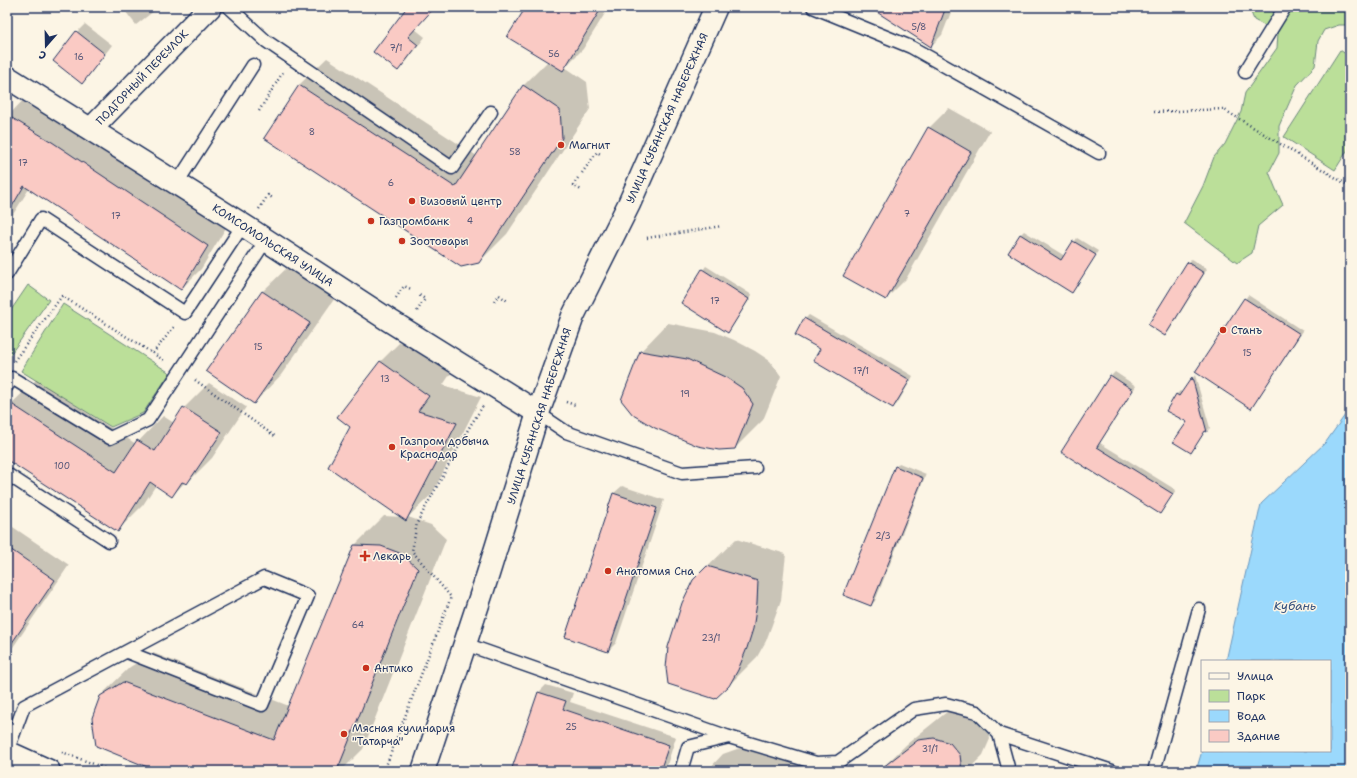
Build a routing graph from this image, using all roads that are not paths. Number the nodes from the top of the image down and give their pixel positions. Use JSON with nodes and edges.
{"nodes":[{"id":1,"x":210,"y":7,"type":"edge"},
{"id":2,"x":229,"y":7,"type":"edge"},
{"id":3,"x":716,"y":7,"type":"edge"},
{"id":4,"x":813,"y":7,"type":"edge"},
{"id":5,"x":1285,"y":7,"type":"edge"},
{"id":6,"x":253,"y":65,"type":"dead end"},
{"id":7,"x":1245,"y":72,"type":"dead end"},
{"id":8,"x":7,"y":77,"type":"edge"},
{"id":9,"x":491,"y":112,"type":"dead end"},
{"id":10,"x":91,"y":129,"type":"junction"},
{"id":11,"x":1099,"y":153,"type":"dead end"},
{"id":12,"x":177,"y":183,"type":"junction"},
{"id":13,"x":251,"y":218,"type":"junction"},
{"id":14,"x":266,"y":240,"type":"junction"},
{"id":15,"x":7,"y":274,"type":"edge"},
{"id":16,"x":7,"y":386,"type":"edge"},
{"id":17,"x":538,"y":413,"type":"junction"},
{"id":18,"x":755,"y":468,"type":"dead end"},
{"id":19,"x":7,"y":474,"type":"edge"},
{"id":20,"x":109,"y":541,"type":"dead end"},
{"id":21,"x":1199,"y":609,"type":"dead end"},
{"id":22,"x":465,"y":644,"type":"junction"},
{"id":23,"x":127,"y":652,"type":"junction"},
{"id":24,"x":999,"y":734,"type":"junction"},
{"id":25,"x":729,"y":737,"type":"junction"},
{"id":26,"x":7,"y":752,"type":"edge"},
{"id":27,"x":49,"y":771,"type":"edge"},
{"id":28,"x":423,"y":771,"type":"edge"},
{"id":29,"x":681,"y":771,"type":"edge"},
{"id":30,"x":1006,"y":771,"type":"edge"},
{"id":31,"x":1112,"y":771,"type":"edge"},
{"id":32,"x":1154,"y":771,"type":"edge"}],
"edges":[{"from":1,"to":10,"type":"main road","name":"ПОДГОРНЫЙ ПЕРЕУЛОК"},
{"from":2,"to":9,"type":"lane"},
{"from":3,"to":17,"type":"main road","name":"УЛИЦА КУБАНСКАЯ НАБЕРЕЖНАЯ"},
{"from":4,"to":11,"type":"lane"},
{"from":5,"to":7,"type":"lane"},
{"from":6,"to":12,"type":"lane"},
{"from":8,"to":10,"type":"main road","name":"КОМСОМОЛЬСКАЯ УЛИЦА"},
{"from":10,"to":12,"type":"main road","name":"КОМСОМОЛЬСКАЯ УЛИЦА"},
{"from":12,"to":13,"type":"main road","name":"КОМСОМОЛЬСКАЯ УЛИЦА"},
{"from":13,"to":14,"type":"main road","name":"КОМСОМОЛЬСКАЯ УЛИЦА"},
{"from":13,"to":15,"type":"lane"},
{"from":14,"to":16,"type":"lane"},
{"from":14,"to":17,"type":"main road","name":"КОМСОМОЛЬСКАЯ УЛИЦА"},
{"from":17,"to":18,"type":"lane"},
{"from":17,"to":22,"type":"main road","name":"УЛИЦА КУБАНСКАЯ НАБЕРЕЖНАЯ"},
{"from":19,"to":20,"type":"lane"},
{"from":21,"to":32,"type":"lane"},
{"from":22,"to":25,"type":"lane"},
{"from":22,"to":28,"type":"main road","name":"УЛИЦА КУБАНСКАЯ НАБЕРЕЖНАЯ"},
{"from":23,"to":23,"type":"lane"},
{"from":23,"to":26,"type":"lane"},
{"from":24,"to":25,"type":"lane"},
{"from":24,"to":30,"type":"lane"},
{"from":24,"to":31,"type":"lane"},
{"from":25,"to":29,"type":"lane"},
{"from":26,"to":27,"type":"main road"}]}
